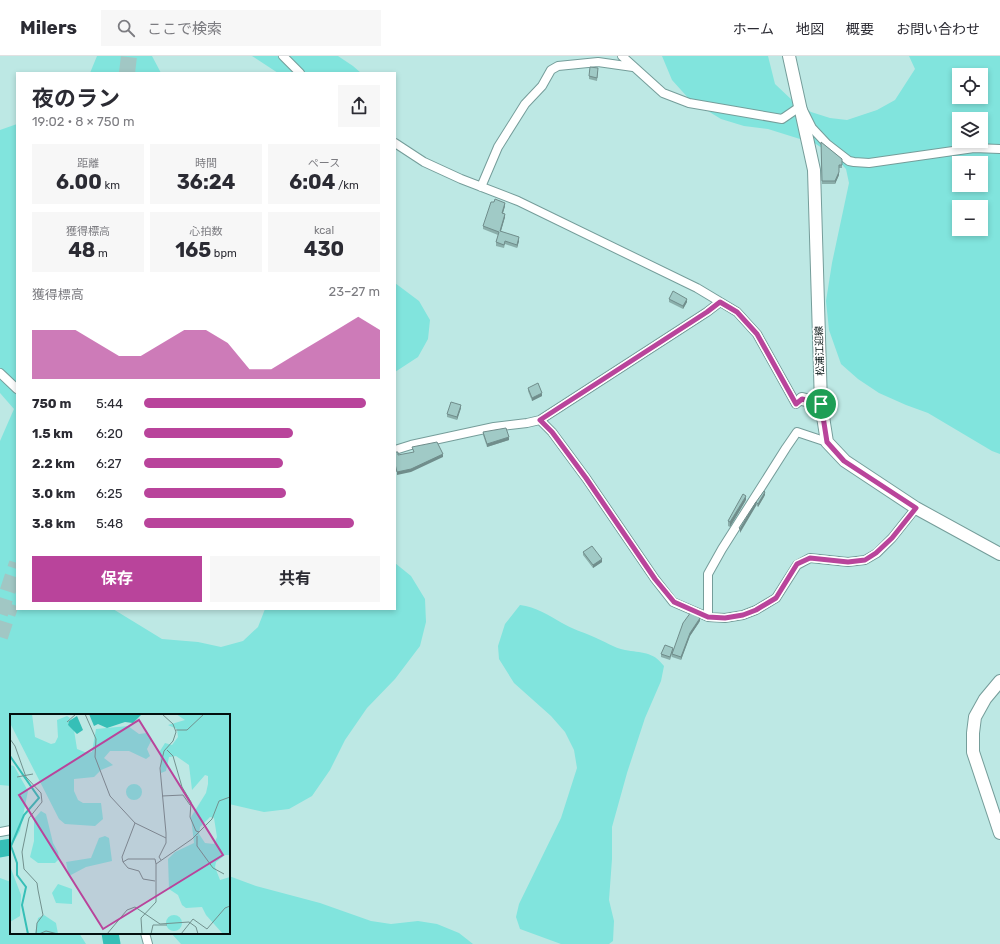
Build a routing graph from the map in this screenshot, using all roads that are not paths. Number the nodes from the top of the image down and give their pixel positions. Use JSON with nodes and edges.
{"nodes":[{"id":1,"x":283,"y":56,"type":"edge"},
{"id":2,"x":622,"y":56,"type":"edge"},
{"id":3,"x":790,"y":56,"type":"edge"},
{"id":4,"x":633,"y":67,"type":"junction"},
{"id":5,"x":299,"y":72,"type":"edge"},
{"id":6,"x":801,"y":106,"type":"junction"},
{"id":7,"x":396,"y":144,"type":"edge"},
{"id":8,"x":1000,"y":148,"type":"edge"},
{"id":9,"x":482,"y":187,"type":"junction"},
{"id":10,"x":720,"y":302,"type":"junction"},
{"id":11,"x":0,"y":373,"type":"edge"},
{"id":12,"x":16,"y":388,"type":"edge"},
{"id":13,"x":802,"y":399,"type":"joint"},
{"id":14,"x":821,"y":404,"type":"junction"},
{"id":15,"x":540,"y":420,"type":"junction"},
{"id":16,"x":827,"y":442,"type":"junction"},
{"id":17,"x":396,"y":450,"type":"edge"},
{"id":18,"x":916,"y":508,"type":"junction"},
{"id":19,"x":1000,"y":554,"type":"edge"},
{"id":20,"x":708,"y":617,"type":"junction"},
{"id":21,"x":1000,"y":681,"type":"edge"},
{"id":22,"x":10,"y":830,"type":"edge"},
{"id":23,"x":0,"y":832,"type":"edge"},
{"id":24,"x":1000,"y":833,"type":"edge"},
{"id":25,"x":145,"y":934,"type":"edge"},
{"id":26,"x":148,"y":944,"type":"edge"}],
"edges":[{"from":1,"to":5,"type":"street"},
{"from":2,"to":4,"type":"street"},
{"from":3,"to":6,"type":"main road","name":"松浦江迎線"},
{"from":4,"to":6,"type":"street"},
{"from":4,"to":9,"type":"street"},
{"from":6,"to":8,"type":"street"},
{"from":6,"to":14,"type":"main road","name":"松浦江迎線"},
{"from":7,"to":9,"type":"street"},
{"from":9,"to":10,"type":"street"},
{"from":10,"to":13,"type":"street"},
{"from":10,"to":15,"type":"street"},
{"from":11,"to":12,"type":"street"},
{"from":13,"to":14,"type":"main road"},
{"from":14,"to":16,"type":"main road","name":"松浦江迎線"},
{"from":15,"to":17,"type":"street"},
{"from":15,"to":20,"type":"street"},
{"from":16,"to":18,"type":"main road"},
{"from":16,"to":20,"type":"street"},
{"from":18,"to":19,"type":"main road"},
{"from":18,"to":20,"type":"street"},
{"from":21,"to":24,"type":"main road"},
{"from":22,"to":23,"type":"street"},
{"from":25,"to":26,"type":"street"}]}
